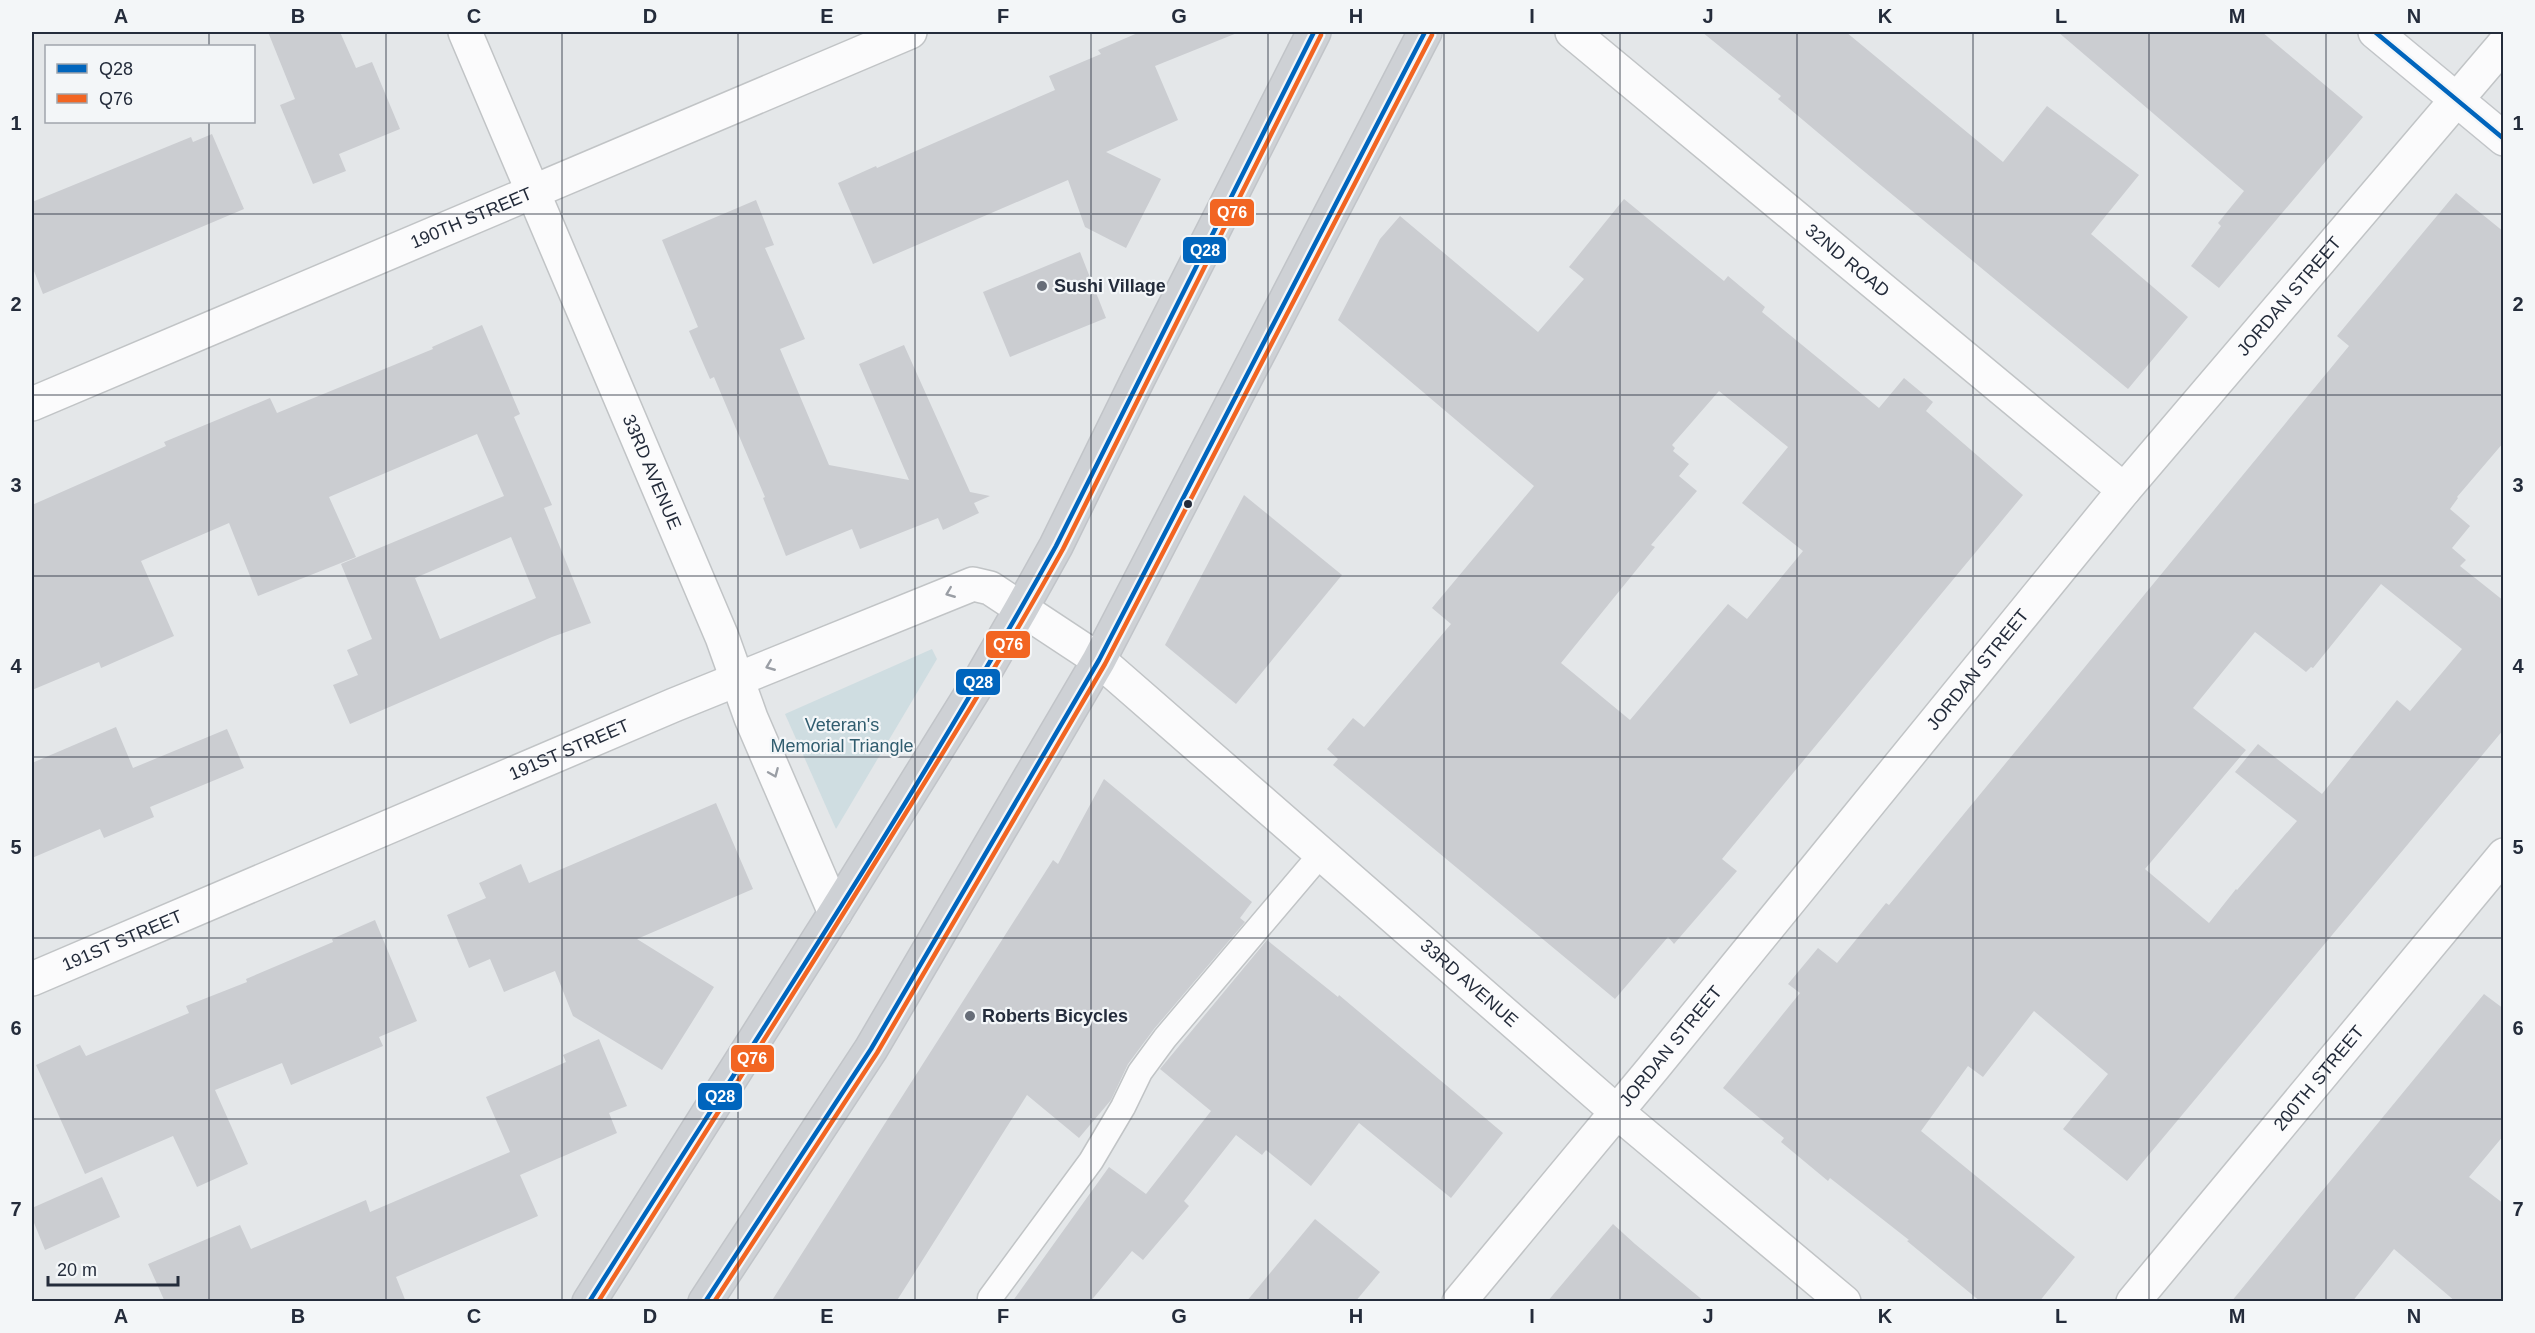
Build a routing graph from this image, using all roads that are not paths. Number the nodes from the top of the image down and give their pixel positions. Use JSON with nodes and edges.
{"nodes":[{"id":1,"x":465,"y":32,"type":"edge"},
{"id":2,"x":910,"y":32,"type":"edge"},
{"id":3,"x":1314,"y":32,"type":"edge"},
{"id":4,"x":1425,"y":32,"type":"edge"},
{"id":5,"x":1572,"y":32,"type":"edge"},
{"id":6,"x":2375,"y":32,"type":"edge"},
{"id":7,"x":2504,"y":44,"type":"edge"},
{"id":8,"x":2457,"y":100,"type":"junction"},
{"id":9,"x":2504,"y":139,"type":"edge"},
{"id":10,"x":532,"y":190,"type":"junction"},
{"id":11,"x":32,"y":404,"type":"edge"},
{"id":12,"x":2124,"y":490,"type":"junction"},
{"id":13,"x":1021,"y":609,"type":"junction"},
{"id":14,"x":1099,"y":660,"type":"junction"},
{"id":15,"x":739,"y":679,"type":"junction"},
{"id":16,"x":1321,"y":854,"type":"junction"},
{"id":17,"x":2504,"y":855,"type":"edge"},
{"id":18,"x":835,"y":913,"type":"junction"},
{"id":19,"x":32,"y":979,"type":"edge"},
{"id":20,"x":1617,"y":1112,"type":"junction"},
{"id":21,"x":990,"y":1298,"type":"dead end"},
{"id":22,"x":587,"y":1300,"type":"edge"},
{"id":23,"x":705,"y":1302,"type":"edge"},
{"id":24,"x":1460,"y":1302,"type":"edge"},
{"id":25,"x":1844,"y":1302,"type":"edge"},
{"id":26,"x":2133,"y":1302,"type":"edge"}],
"edges":[{"from":1,"to":10,"type":"street","name":"33RD AVENUE"},
{"from":2,"to":10,"type":"street","name":"190TH STREET"},
{"from":3,"to":13,"type":"main road"},
{"from":4,"to":14,"type":"main road"},
{"from":5,"to":12,"type":"street","name":"32ND ROAD"},
{"from":6,"to":8,"type":"street"},
{"from":7,"to":8,"type":"street","name":"JORDAN STREET"},
{"from":8,"to":9,"type":"street"},
{"from":8,"to":12,"type":"street","name":"JORDAN STREET"},
{"from":10,"to":11,"type":"street","name":"190TH STREET"},
{"from":10,"to":15,"type":"street","name":"33RD AVENUE"},
{"from":12,"to":20,"type":"street","name":"JORDAN STREET"},
{"from":13,"to":14,"type":"street","name":"191ST STREET"},
{"from":13,"to":15,"type":"street","name":"191ST STREET","one_way":true},
{"from":13,"to":18,"type":"main road"},
{"from":14,"to":16,"type":"street","name":"33RD AVENUE"},
{"from":14,"to":23,"type":"main road"},
{"from":15,"to":18,"type":"street","name":"33RD AVENUE","one_way":true},
{"from":15,"to":19,"type":"street","name":"191ST STREET"},
{"from":16,"to":20,"type":"street","name":"33RD AVENUE"},
{"from":16,"to":21,"type":"lane"},
{"from":17,"to":26,"type":"street","name":"200TH STREET"},
{"from":18,"to":22,"type":"main road"},
{"from":20,"to":24,"type":"street","name":"JORDAN STREET"},
{"from":20,"to":25,"type":"street","name":"33RD AVENUE"}]}
